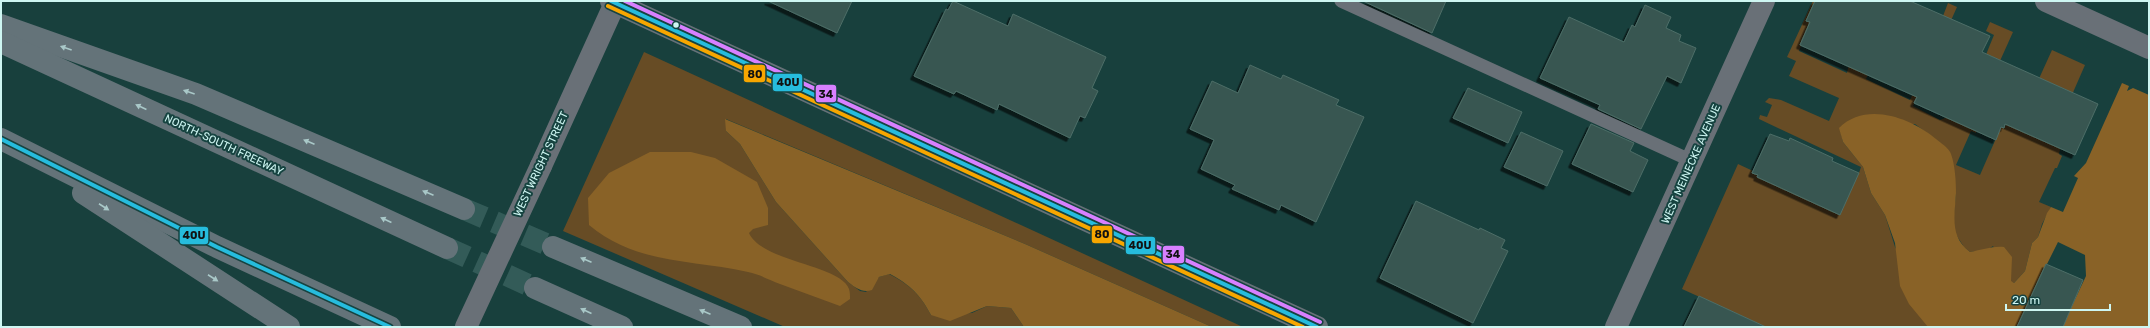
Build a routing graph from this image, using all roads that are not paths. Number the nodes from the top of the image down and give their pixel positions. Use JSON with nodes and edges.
{"nodes":[{"id":1,"x":1341,"y":1,"type":"edge"},
{"id":2,"x":1764,"y":1,"type":"edge"},
{"id":3,"x":2046,"y":1,"type":"edge"},
{"id":4,"x":614,"y":2,"type":"edge"},
{"id":5,"x":1,"y":25,"type":"edge"},
{"id":6,"x":1,"y":42,"type":"edge"},
{"id":7,"x":2149,"y":48,"type":"edge"},
{"id":8,"x":1,"y":140,"type":"edge"},
{"id":9,"x":1692,"y":161,"type":"junction"},
{"id":10,"x":464,"y":209,"type":"tunnel mouth"},
{"id":11,"x":553,"y":247,"type":"tunnel mouth"},
{"id":12,"x":447,"y":248,"type":"tunnel mouth"},
{"id":13,"x":535,"y":288,"type":"tunnel mouth"},
{"id":14,"x":289,"y":327,"type":"edge"},
{"id":15,"x":390,"y":327,"type":"edge"},
{"id":16,"x":466,"y":327,"type":"edge"},
{"id":17,"x":622,"y":327,"type":"edge"},
{"id":18,"x":741,"y":327,"type":"edge"},
{"id":19,"x":1317,"y":327,"type":"edge"},
{"id":20,"x":1616,"y":327,"type":"edge"}],
"edges":[{"from":1,"to":9,"type":"lane"},
{"from":2,"to":9,"type":"street","name":"WEST MEINECKE AVENUE"},
{"from":3,"to":7,"type":"street"},
{"from":4,"to":16,"type":"street","name":"WEST WRIGHT STREET","bridge":true},
{"from":4,"to":19,"type":"street"},
{"from":10,"to":5,"type":"highway","one_way":true},
{"from":12,"to":6,"type":"highway","name":"NORTH-SOUTH FREEWAY","one_way":true},
{"from":8,"to":14,"type":"highway","one_way":true},
{"from":8,"to":15,"type":"highway"},
{"from":9,"to":20,"type":"street","name":"WEST MEINECKE AVENUE"},
{"from":18,"to":11,"type":"highway","one_way":true},
{"from":17,"to":13,"type":"highway","one_way":true}]}
